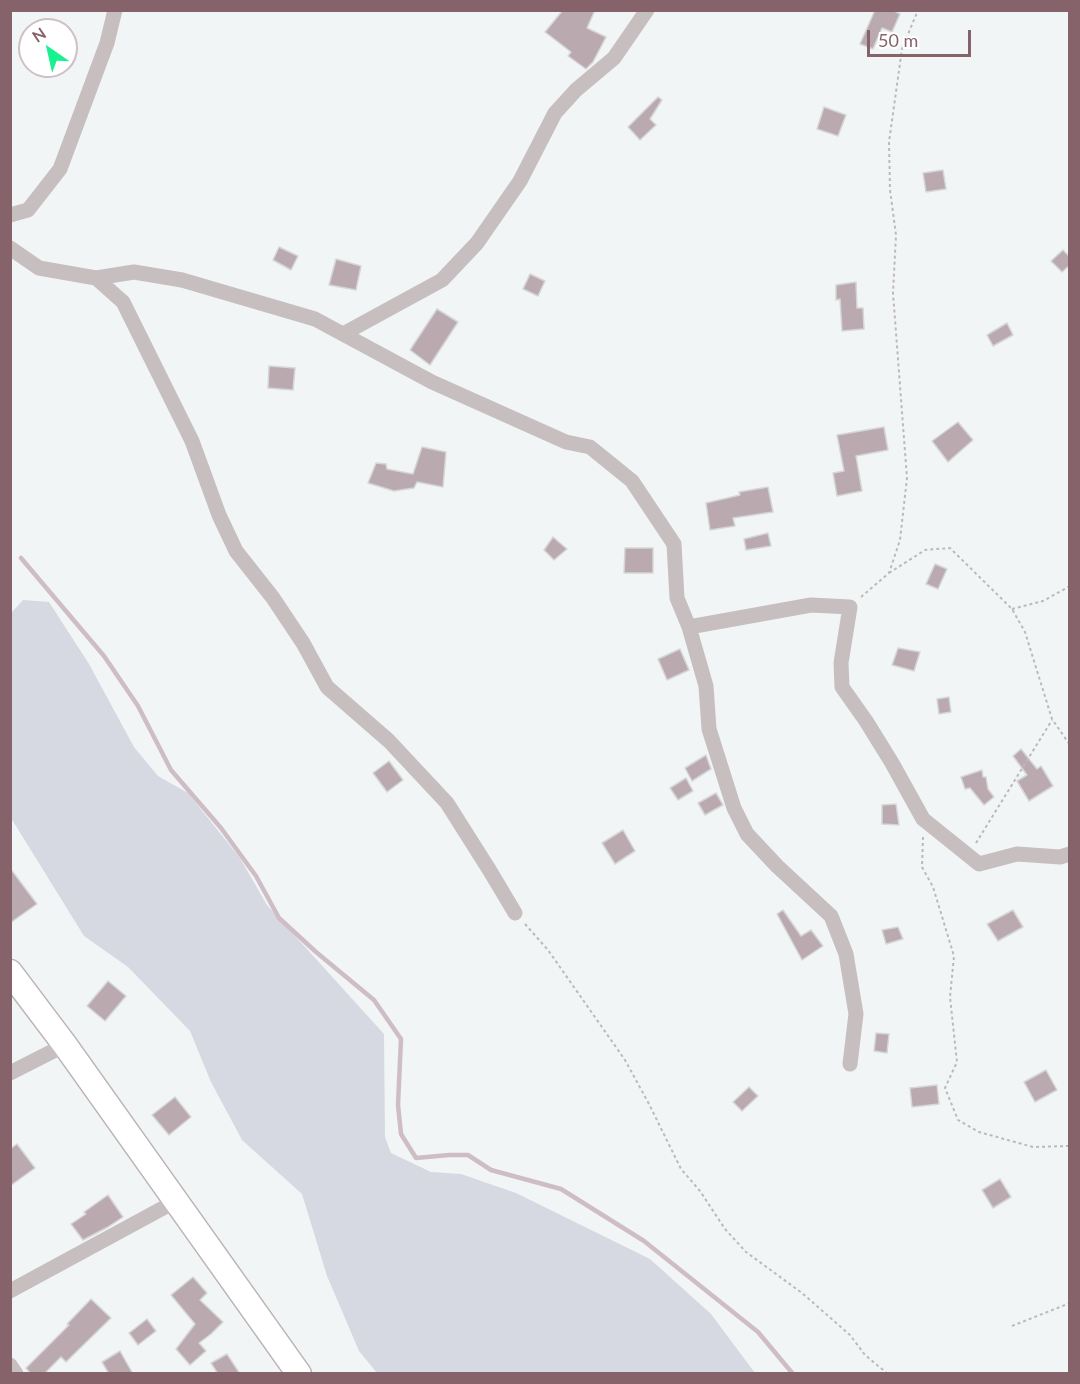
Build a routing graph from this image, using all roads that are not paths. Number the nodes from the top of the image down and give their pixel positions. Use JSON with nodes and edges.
{"nodes":[{"id":1,"x":115,"y":10,"type":"edge"},
{"id":2,"x":647,"y":10,"type":"edge"},
{"id":3,"x":10,"y":215,"type":"edge"},
{"id":4,"x":10,"y":248,"type":"edge"},
{"id":5,"x":96,"y":278,"type":"junction"},
{"id":6,"x":343,"y":334,"type":"junction"},
{"id":7,"x":689,"y":627,"type":"junction"},
{"id":8,"x":1070,"y":854,"type":"edge"},
{"id":9,"x":515,"y":913,"type":"road end"},
{"id":10,"x":10,"y":972,"type":"edge"},
{"id":11,"x":65,"y":1045,"type":"junction"},
{"id":12,"x":850,"y":1064,"type":"dead end"},
{"id":13,"x":10,"y":1073,"type":"edge"},
{"id":14,"x":176,"y":1201,"type":"junction"},
{"id":15,"x":10,"y":1291,"type":"edge"},
{"id":16,"x":10,"y":1365,"type":"edge"},
{"id":17,"x":16,"y":1374,"type":"edge"},
{"id":18,"x":299,"y":1374,"type":"edge"}],
"edges":[{"from":1,"to":3,"type":"street"},
{"from":2,"to":6,"type":"street"},
{"from":4,"to":5,"type":"street"},
{"from":5,"to":6,"type":"street"},
{"from":5,"to":9,"type":"street"},
{"from":6,"to":7,"type":"street"},
{"from":7,"to":8,"type":"street"},
{"from":7,"to":12,"type":"street"},
{"from":10,"to":11,"type":"highway"},
{"from":11,"to":13,"type":"street"},
{"from":11,"to":14,"type":"highway"},
{"from":14,"to":15,"type":"street"},
{"from":14,"to":18,"type":"highway"},
{"from":16,"to":17,"type":"street"}]}
